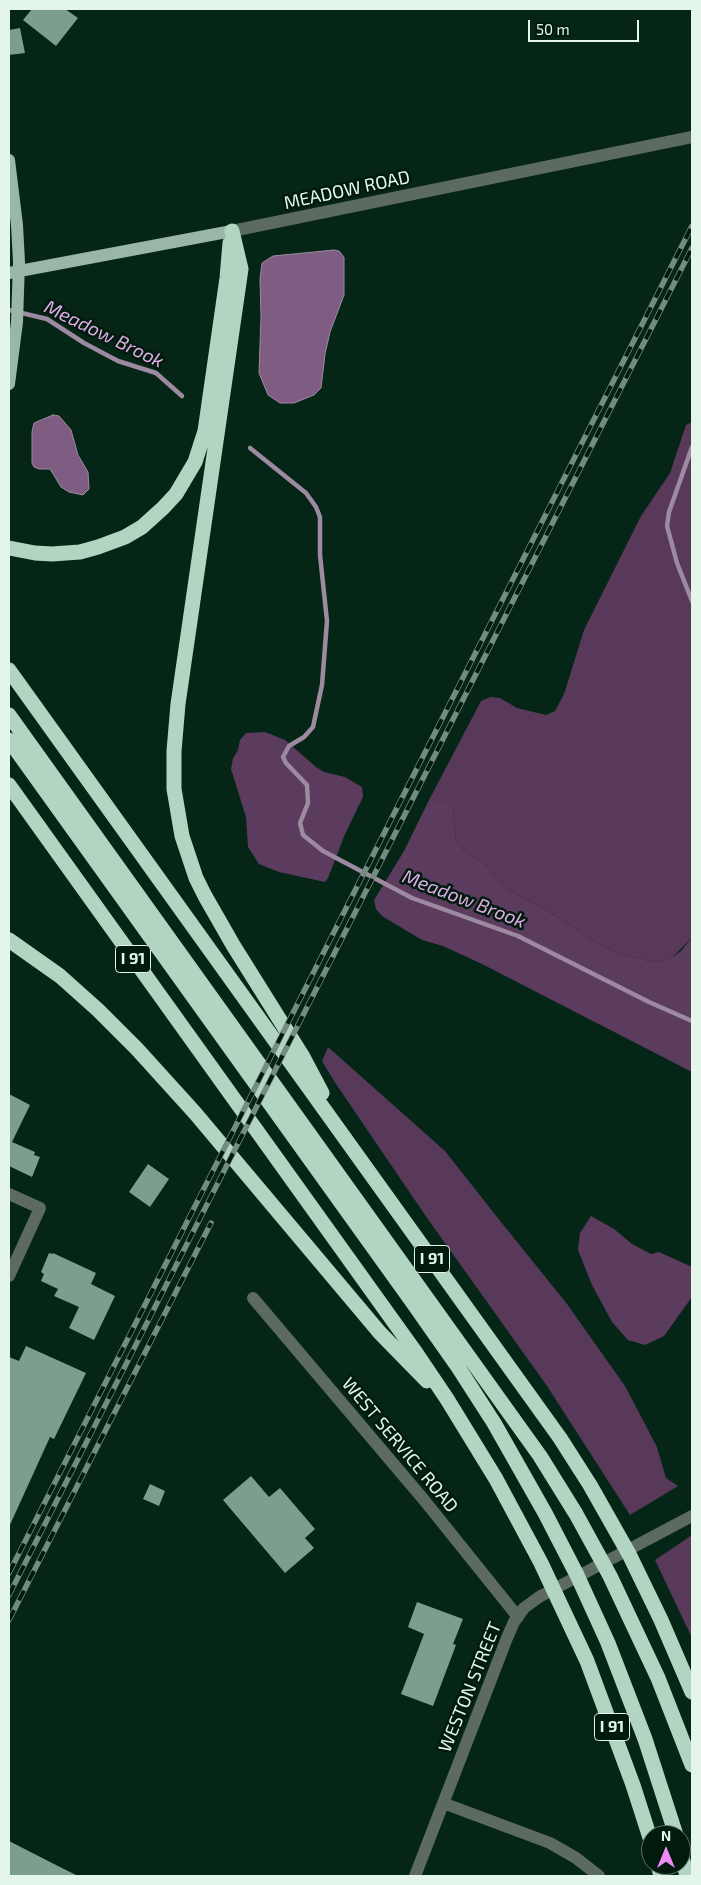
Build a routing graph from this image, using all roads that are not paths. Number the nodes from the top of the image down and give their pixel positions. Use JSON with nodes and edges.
{"nodes":[{"id":1,"x":692,"y":137,"type":"edge"},
{"id":2,"x":9,"y":160,"type":"edge"},
{"id":3,"x":232,"y":231,"type":"junction"},
{"id":4,"x":14,"y":272,"type":"edge"},
{"id":5,"x":9,"y":384,"type":"edge"},
{"id":6,"x":9,"y":548,"type":"edge"},
{"id":7,"x":9,"y":670,"type":"edge"},
{"id":8,"x":9,"y":715,"type":"edge"},
{"id":9,"x":9,"y":740,"type":"edge"},
{"id":10,"x":9,"y":785,"type":"edge"},
{"id":11,"x":9,"y":940,"type":"edge"},
{"id":12,"x":313,"y":1086,"type":"junction"},
{"id":13,"x":9,"y":1194,"type":"edge"},
{"id":14,"x":9,"y":1276,"type":"edge"},
{"id":15,"x":253,"y":1298,"type":"dead end"},
{"id":16,"x":447,"y":1399,"type":"junction"},
{"id":17,"x":692,"y":1516,"type":"edge"},
{"id":18,"x":518,"y":1617,"type":"junction"},
{"id":19,"x":692,"y":1692,"type":"edge"},
{"id":20,"x":692,"y":1765,"type":"edge"},
{"id":21,"x":443,"y":1804,"type":"junction"},
{"id":22,"x":645,"y":1825,"type":"edge"},
{"id":23,"x":673,"y":1825,"type":"edge"},
{"id":24,"x":415,"y":1876,"type":"edge"},
{"id":25,"x":599,"y":1876,"type":"edge"}],
"edges":[{"from":1,"to":3,"type":"street","name":"MEADOW ROAD"},
{"from":2,"to":4,"type":"main road"},
{"from":3,"to":4,"type":"main road","name":"MEADOW ROAD"},
{"from":3,"to":6,"type":"highway"},
{"from":3,"to":12,"type":"highway"},
{"from":4,"to":5,"type":"main road"},
{"from":7,"to":12,"type":"highway"},
{"from":8,"to":20,"type":"highway"},
{"from":9,"to":23,"type":"highway"},
{"from":10,"to":16,"type":"highway","number":"I 91"},
{"from":11,"to":16,"type":"highway"},
{"from":12,"to":19,"type":"highway","number":"I 91"},
{"from":13,"to":14,"type":"street"},
{"from":15,"to":18,"type":"street","name":"WEST SERVICE ROAD"},
{"from":16,"to":22,"type":"highway","number":"I 91"},
{"from":17,"to":18,"type":"street","name":"WESTON STREET"},
{"from":18,"to":21,"type":"street","name":"WESTON STREET"},
{"from":21,"to":24,"type":"street","name":"WESTON STREET"},
{"from":21,"to":25,"type":"street"}]}
